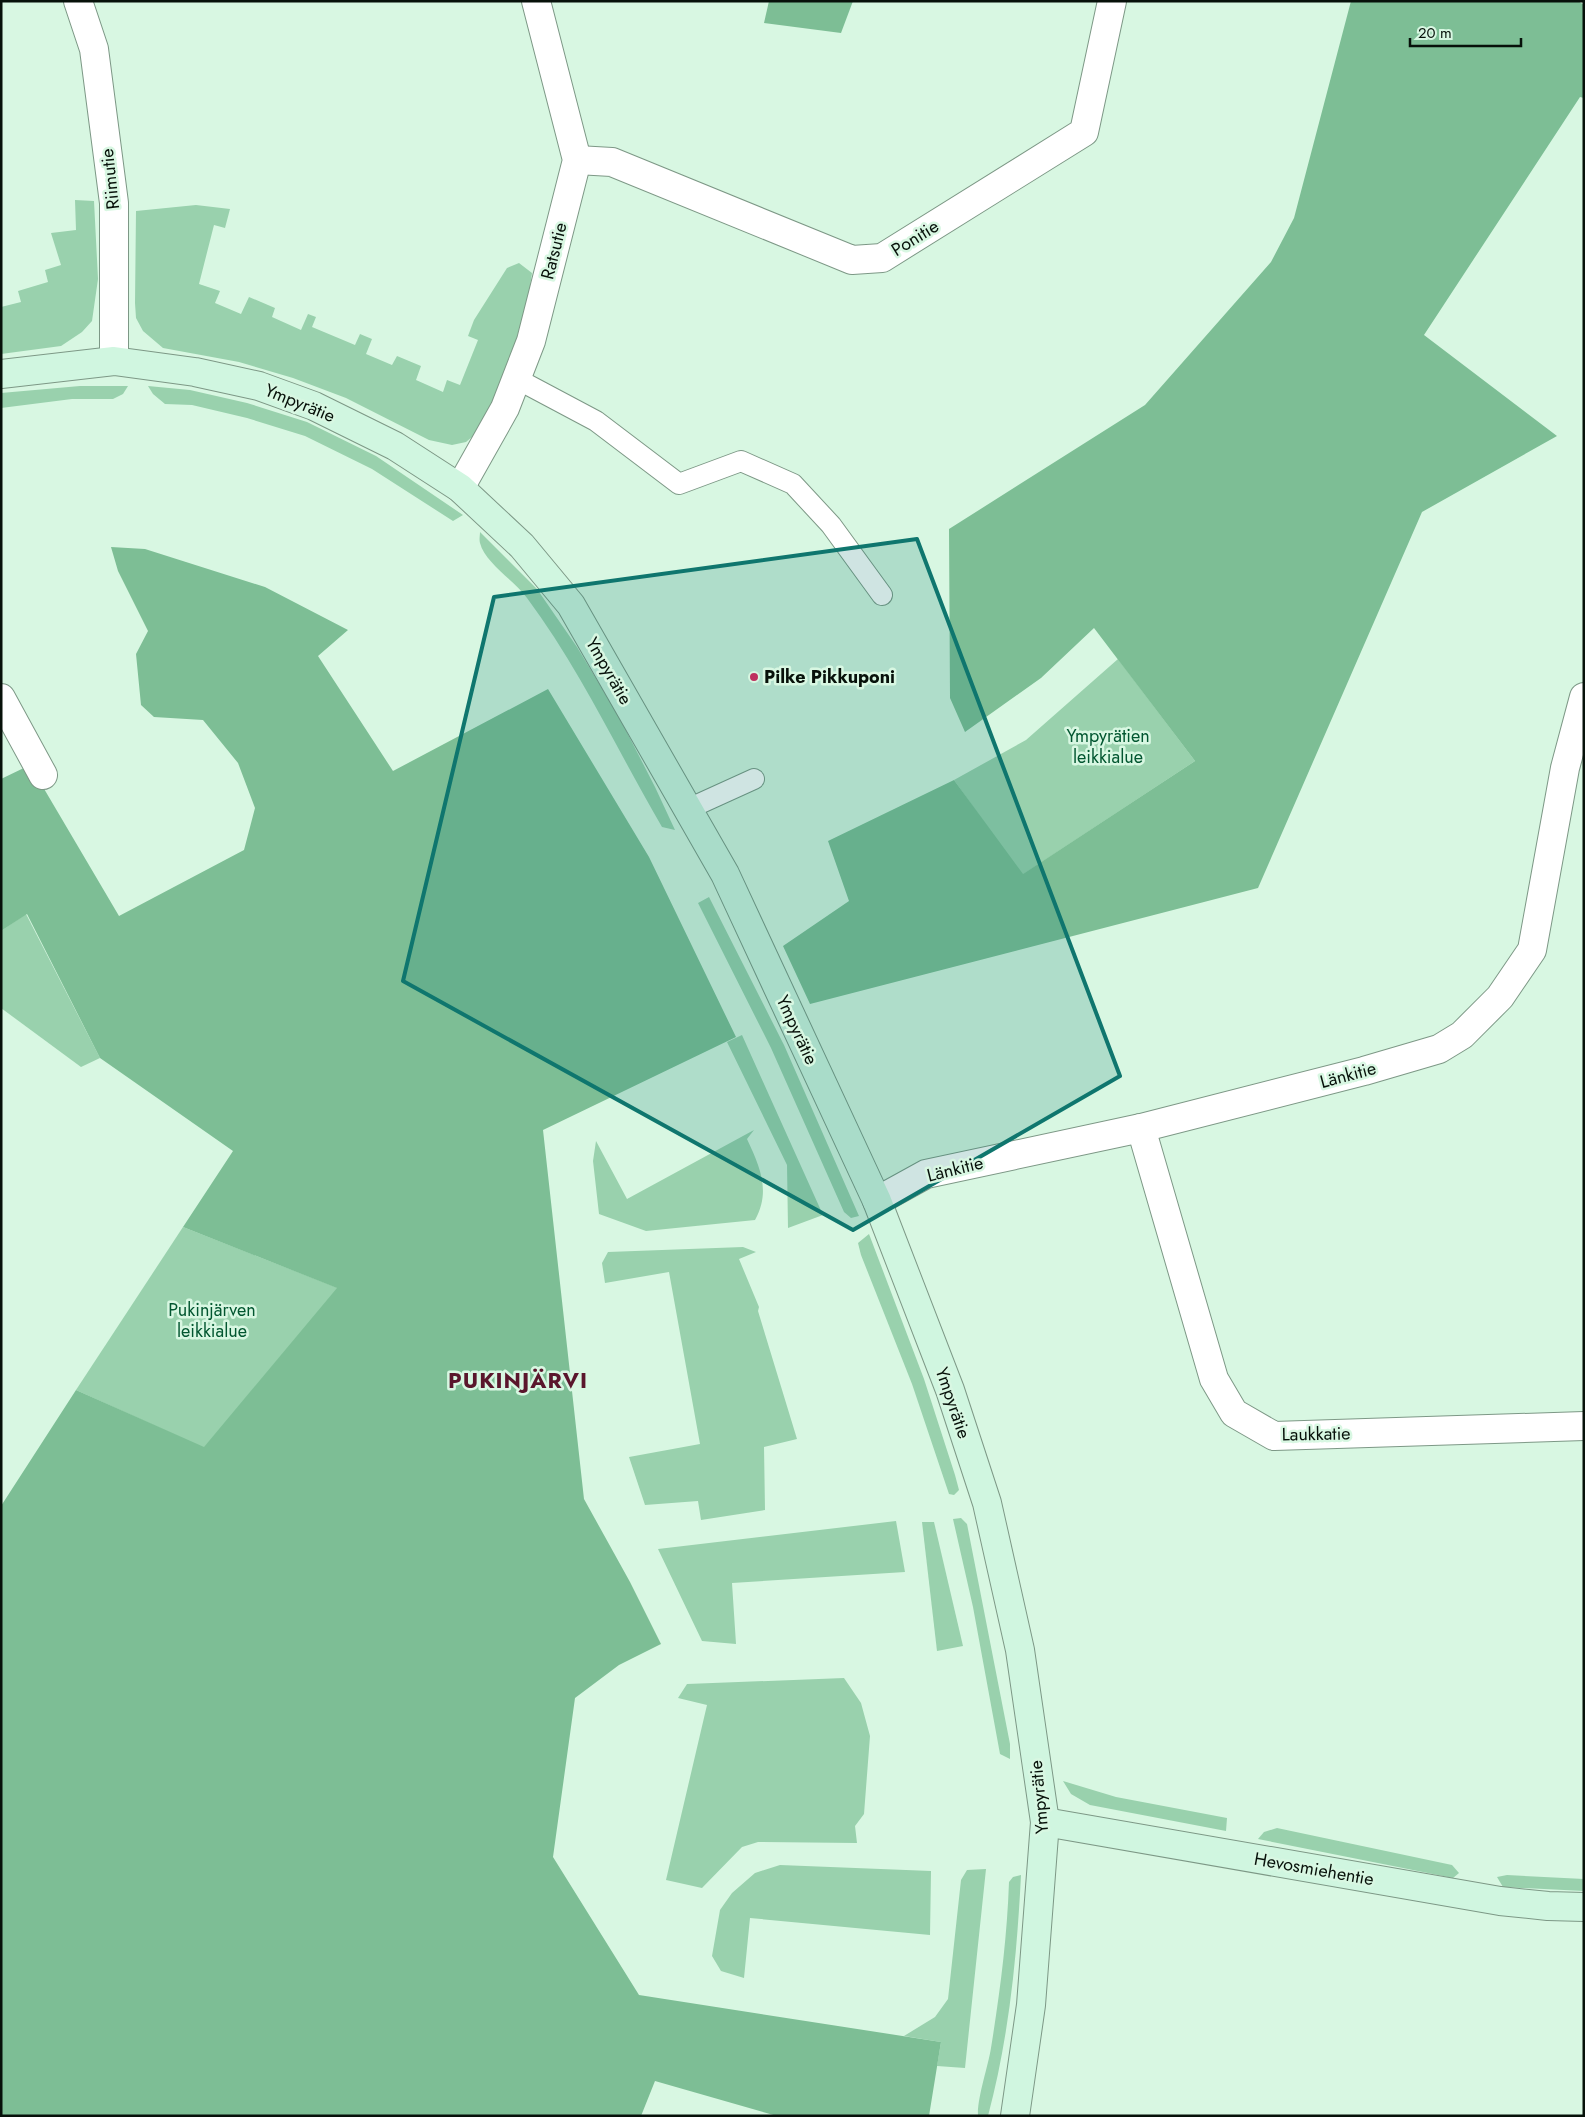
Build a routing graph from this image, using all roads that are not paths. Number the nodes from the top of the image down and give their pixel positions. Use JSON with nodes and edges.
{"nodes":[{"id":1,"x":78,"y":1,"type":"edge"},
{"id":2,"x":536,"y":1,"type":"edge"},
{"id":3,"x":1112,"y":1,"type":"edge"},
{"id":4,"x":577,"y":160,"type":"junction"},
{"id":5,"x":114,"y":361,"type":"junction"},
{"id":6,"x":1,"y":374,"type":"edge"},
{"id":7,"x":517,"y":379,"type":"junction"},
{"id":8,"x":460,"y":488,"type":"junction"},
{"id":9,"x":882,"y":594,"type":"dead end"},
{"id":10,"x":1584,"y":697,"type":"edge"},
{"id":11,"x":1,"y":698,"type":"edge"},
{"id":12,"x":43,"y":775,"type":"dead end"},
{"id":13,"x":754,"y":779,"type":"dead end"},
{"id":14,"x":688,"y":809,"type":"junction"},
{"id":15,"x":1141,"y":1128,"type":"junction"},
{"id":16,"x":876,"y":1201,"type":"junction"},
{"id":17,"x":1584,"y":1426,"type":"edge"},
{"id":18,"x":1045,"y":1822,"type":"junction"},
{"id":19,"x":1584,"y":1907,"type":"edge"},
{"id":20,"x":1014,"y":2116,"type":"edge"}],
"edges":[{"from":1,"to":5,"type":"street","name":"Riimutie"},
{"from":2,"to":4,"type":"street","name":"Ratsutie"},
{"from":3,"to":4,"type":"street","name":"Ponitie"},
{"from":4,"to":7,"type":"street","name":"Ratsutie"},
{"from":5,"to":6,"type":"street","name":"Ympyrätie"},
{"from":5,"to":8,"type":"street","name":"Ympyrätie"},
{"from":7,"to":8,"type":"street","name":"Ratsutie"},
{"from":7,"to":9,"type":"lane"},
{"from":8,"to":14,"type":"street","name":"Ympyrätie"},
{"from":10,"to":15,"type":"street","name":"Länkitie"},
{"from":11,"to":12,"type":"street"},
{"from":13,"to":14,"type":"lane"},
{"from":14,"to":16,"type":"street","name":"Ympyrätie"},
{"from":15,"to":16,"type":"street","name":"Länkitie"},
{"from":15,"to":17,"type":"street","name":"Laukkatie"},
{"from":16,"to":18,"type":"street","name":"Ympyrätie"},
{"from":18,"to":19,"type":"street","name":"Hevosmiehentie"},
{"from":18,"to":20,"type":"street","name":"Ympyrätie"}]}
